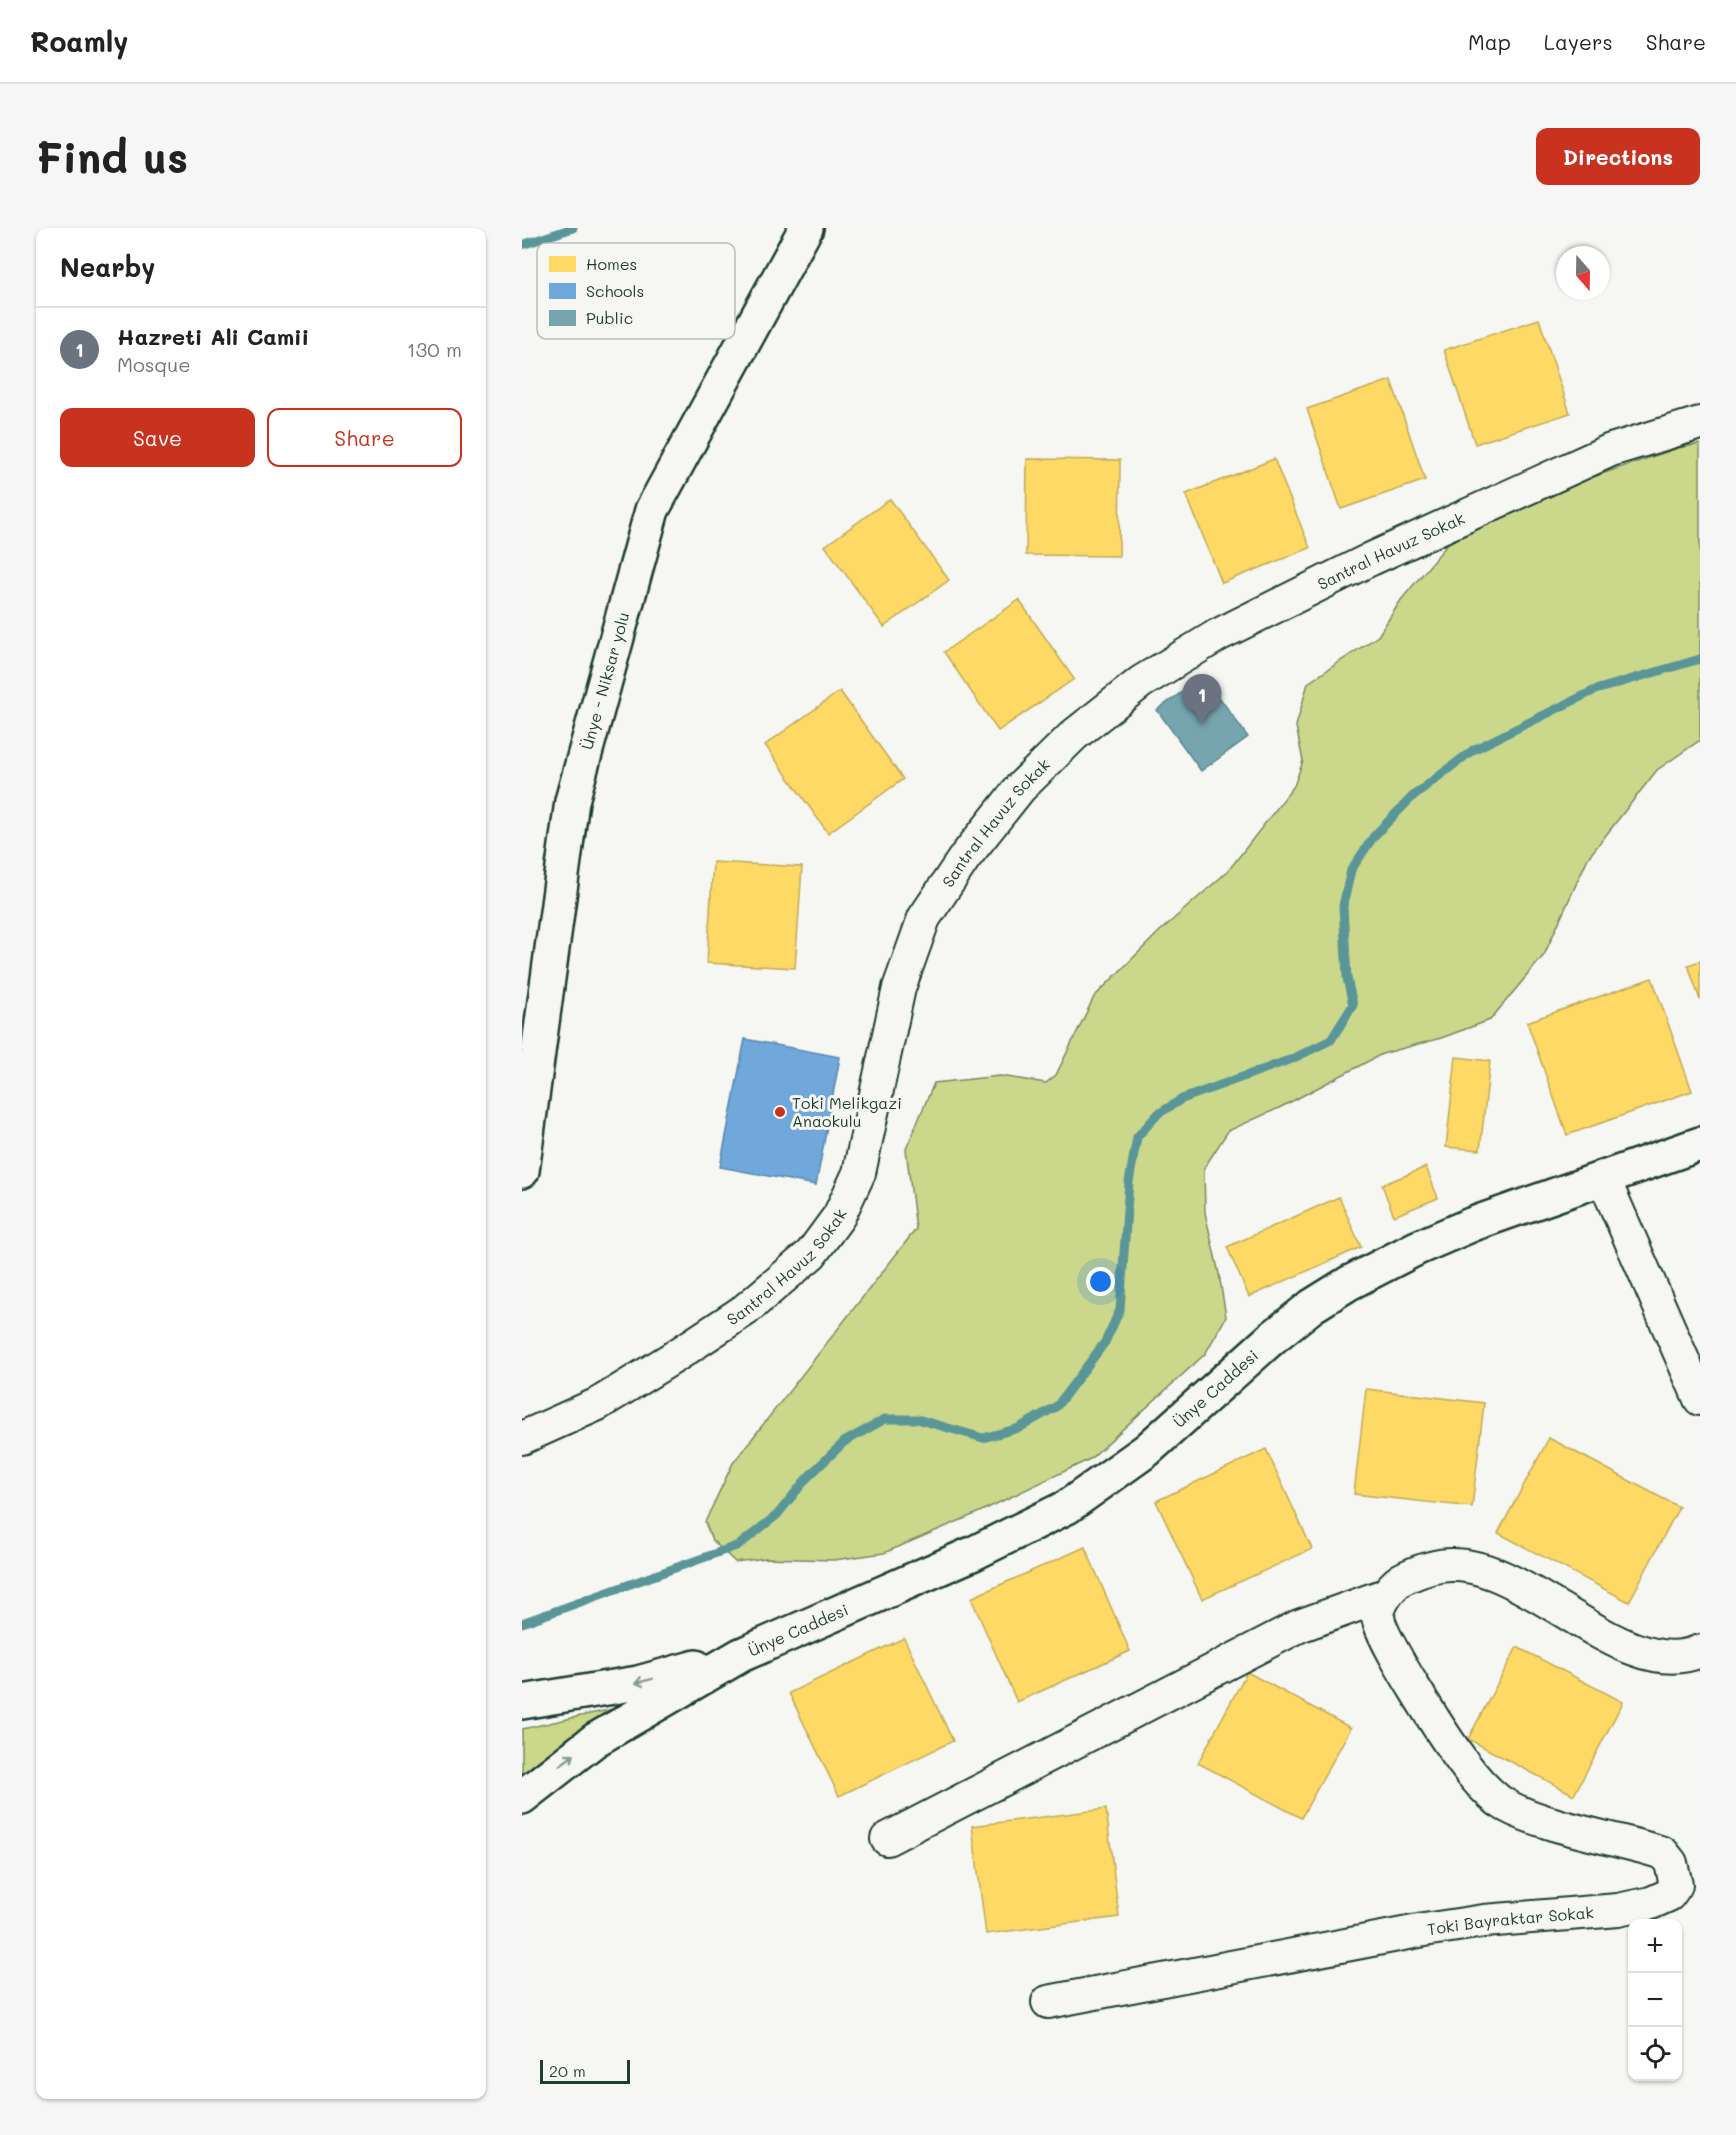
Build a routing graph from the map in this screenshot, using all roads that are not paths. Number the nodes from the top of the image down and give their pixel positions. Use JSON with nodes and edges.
{"nodes":[{"id":1,"x":806,"y":228,"type":"edge"},
{"id":2,"x":1700,"y":423,"type":"edge"},
{"id":3,"x":1700,"y":1144,"type":"edge"},
{"id":4,"x":522,"y":1171,"type":"edge"},
{"id":5,"x":1603,"y":1177,"type":"junction"},
{"id":6,"x":1700,"y":1399,"type":"edge"},
{"id":7,"x":522,"y":1438,"type":"edge"},
{"id":8,"x":1385,"y":1595,"type":"junction"},
{"id":9,"x":1700,"y":1651,"type":"edge"},
{"id":10,"x":741,"y":1655,"type":"junction"},
{"id":11,"x":522,"y":1702,"type":"edge"},
{"id":12,"x":522,"y":1797,"type":"edge"},
{"id":13,"x":887,"y":1839,"type":"dead end"},
{"id":14,"x":1048,"y":2002,"type":"dead end"}],
"edges":[{"from":1,"to":4,"type":"main road","name":"Ünye - Niksar yolu"},
{"from":2,"to":7,"type":"street","name":"Santral Havuz Sokak"},
{"from":3,"to":5,"type":"main road","name":"Ünye Caddesi"},
{"from":5,"to":6,"type":"street"},
{"from":5,"to":10,"type":"main road","name":"Ünye Caddesi"},
{"from":8,"to":9,"type":"street"},
{"from":8,"to":13,"type":"street"},
{"from":8,"to":14,"type":"street","name":"Toki Bayraktar Sokak"},
{"from":10,"to":11,"type":"main road","name":"Ünye Caddesi","one_way":true},
{"from":12,"to":10,"type":"main road","name":"Ünye Caddesi","one_way":true}]}
